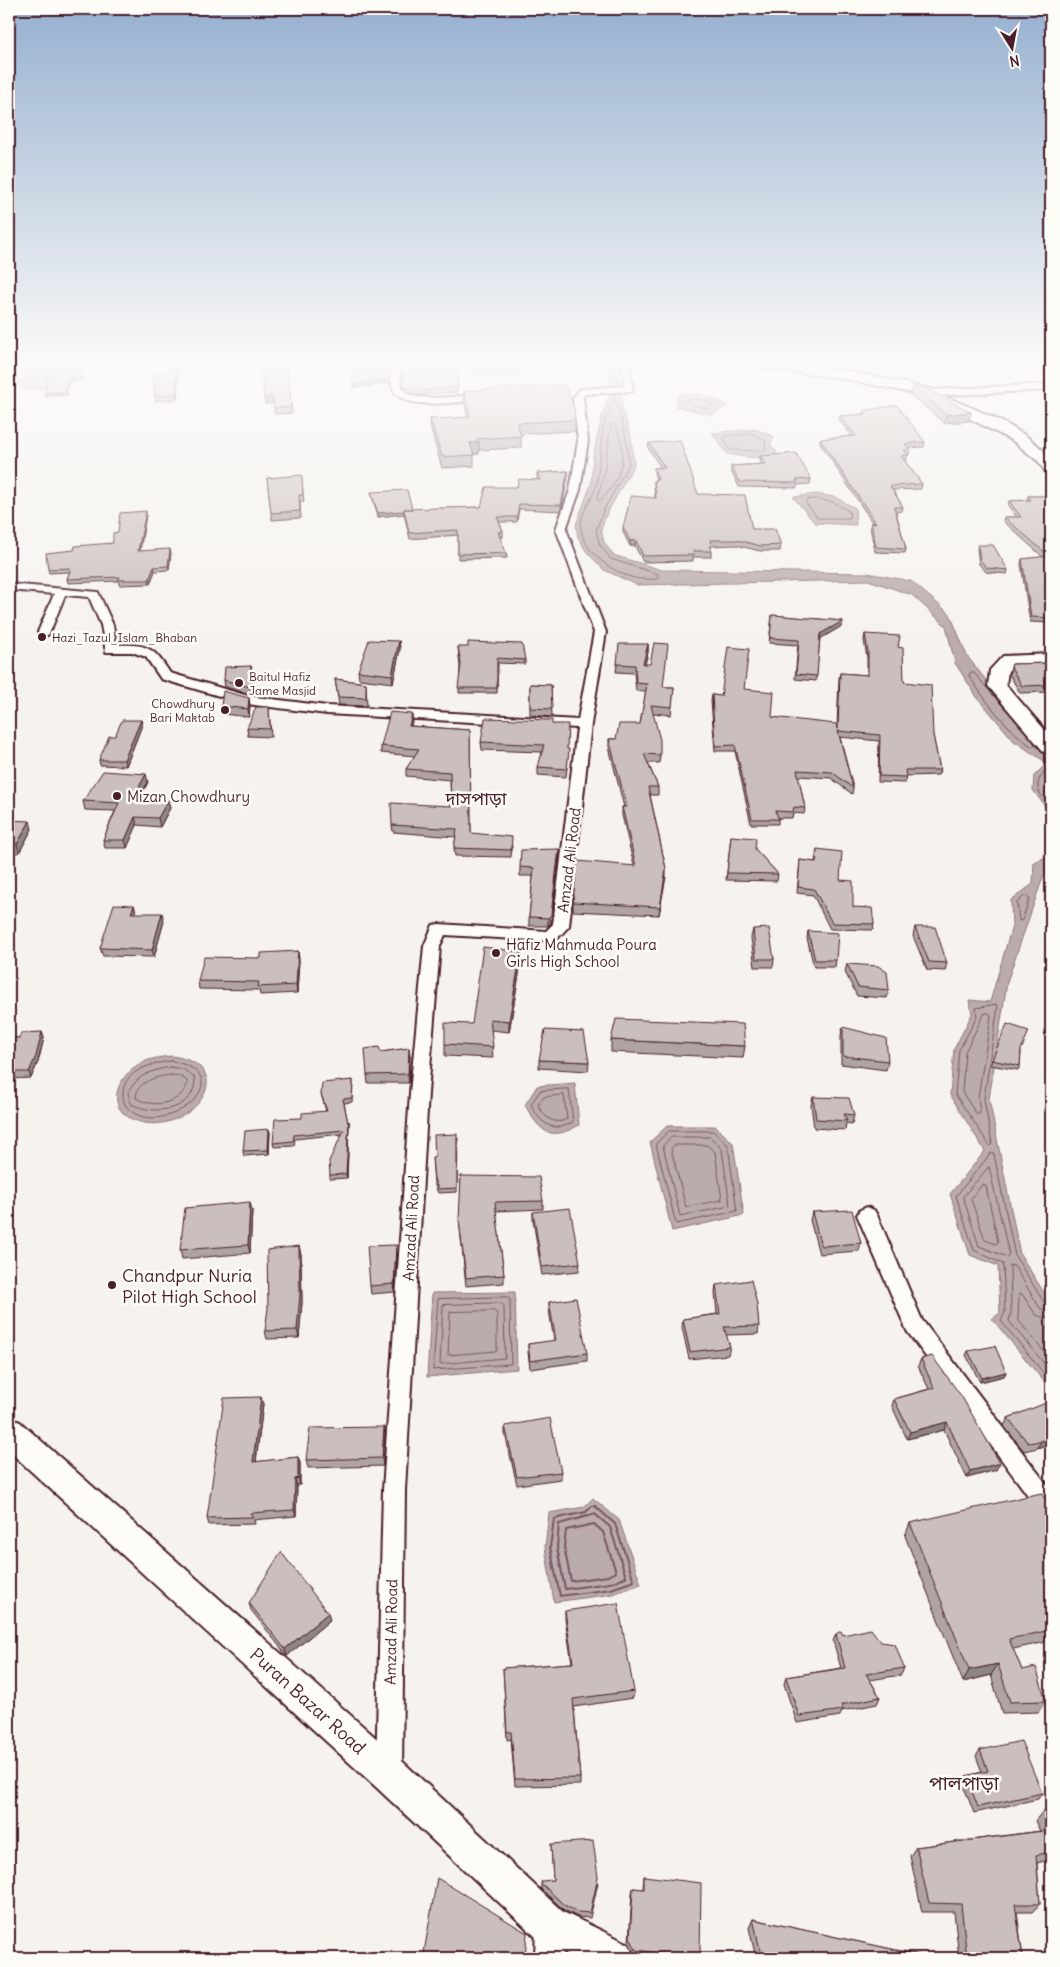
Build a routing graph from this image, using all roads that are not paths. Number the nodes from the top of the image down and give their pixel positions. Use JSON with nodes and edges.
{"nodes":[{"id":1,"x":581,"y":454,"type":"edge"},
{"id":2,"x":1038,"y":454,"type":"edge"},
{"id":3,"x":1051,"y":470,"type":"edge"},
{"id":4,"x":9,"y":587,"type":"edge"},
{"id":5,"x":61,"y":592,"type":"junction"},
{"id":6,"x":44,"y":632,"type":"dead end"},
{"id":7,"x":1051,"y":659,"type":"edge"},
{"id":8,"x":584,"y":724,"type":"junction"},
{"id":9,"x":1051,"y":748,"type":"edge"},
{"id":10,"x":866,"y":1215,"type":"dead end"},
{"id":11,"x":9,"y":1432,"type":"edge"},
{"id":12,"x":1051,"y":1508,"type":"edge"},
{"id":13,"x":389,"y":1774,"type":"junction"},
{"id":14,"x":550,"y":1925,"type":"junction"},
{"id":15,"x":549,"y":1958,"type":"edge"},
{"id":16,"x":615,"y":1958,"type":"edge"}],
"edges":[{"from":1,"to":8,"type":"street"},
{"from":2,"to":3,"type":"main road"},
{"from":4,"to":5,"type":"street"},
{"from":5,"to":6,"type":"street"},
{"from":5,"to":8,"type":"street"},
{"from":7,"to":9,"type":"main road"},
{"from":8,"to":13,"type":"street","name":"Amzad Ali Road"},
{"from":10,"to":12,"type":"street"},
{"from":11,"to":13,"type":"main road","name":"Puran Bazar Road"},
{"from":13,"to":14,"type":"main road","name":"Puran Bazar Road"},
{"from":14,"to":15,"type":"street"},
{"from":14,"to":16,"type":"main road","name":"Puran Bazar Road"}]}
